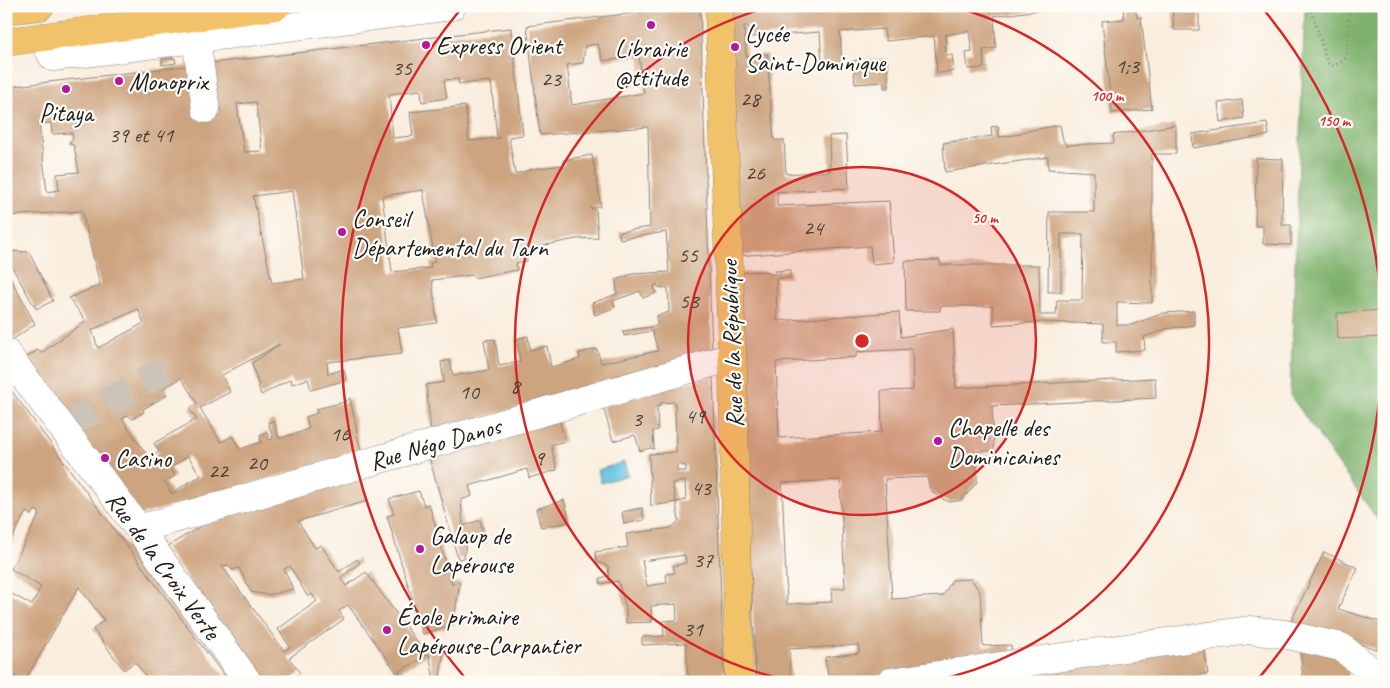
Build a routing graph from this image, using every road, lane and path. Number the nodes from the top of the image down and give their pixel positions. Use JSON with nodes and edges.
{"nodes":[{"id":1,"x":40,"y":6,"type":"edge"},
{"id":2,"x":276,"y":6,"type":"edge"},
{"id":3,"x":452,"y":6,"type":"edge"},
{"id":4,"x":719,"y":6,"type":"edge"},
{"id":5,"x":1310,"y":6,"type":"edge"},
{"id":6,"x":1350,"y":6,"type":"edge"},
{"id":7,"x":6,"y":10,"type":"edge"},
{"id":8,"x":199,"y":38,"type":"junction"},
{"id":9,"x":6,"y":42,"type":"edge"},
{"id":10,"x":206,"y":110,"type":"dead end"},
{"id":11,"x":6,"y":353,"type":"edge"},
{"id":12,"x":732,"y":357,"type":"junction"},
{"id":13,"x":139,"y":530,"type":"junction"},
{"id":14,"x":1370,"y":670,"type":"dead end"},
{"id":15,"x":248,"y":682,"type":"edge"},
{"id":16,"x":739,"y":682,"type":"edge"},
{"id":17,"x":890,"y":682,"type":"edge"}],
"edges":[{"from":1,"to":7,"type":"main road"},
{"from":2,"to":8,"type":"main road"},
{"from":3,"to":8,"type":"street"},
{"from":4,"to":12,"type":"main road","name":"Rue de la République"},
{"from":5,"to":6,"type":"path"},
{"from":8,"to":9,"type":"main road"},
{"from":8,"to":10,"type":"street"},
{"from":11,"to":13,"type":"street","name":"Rue de la Croix Verte"},
{"from":12,"to":13,"type":"street","name":"Rue Négo Danos"},
{"from":12,"to":16,"type":"main road","name":"Rue de la République"},
{"from":13,"to":15,"type":"street","name":"Rue de la Croix Verte"},
{"from":14,"to":17,"type":"street"}]}
